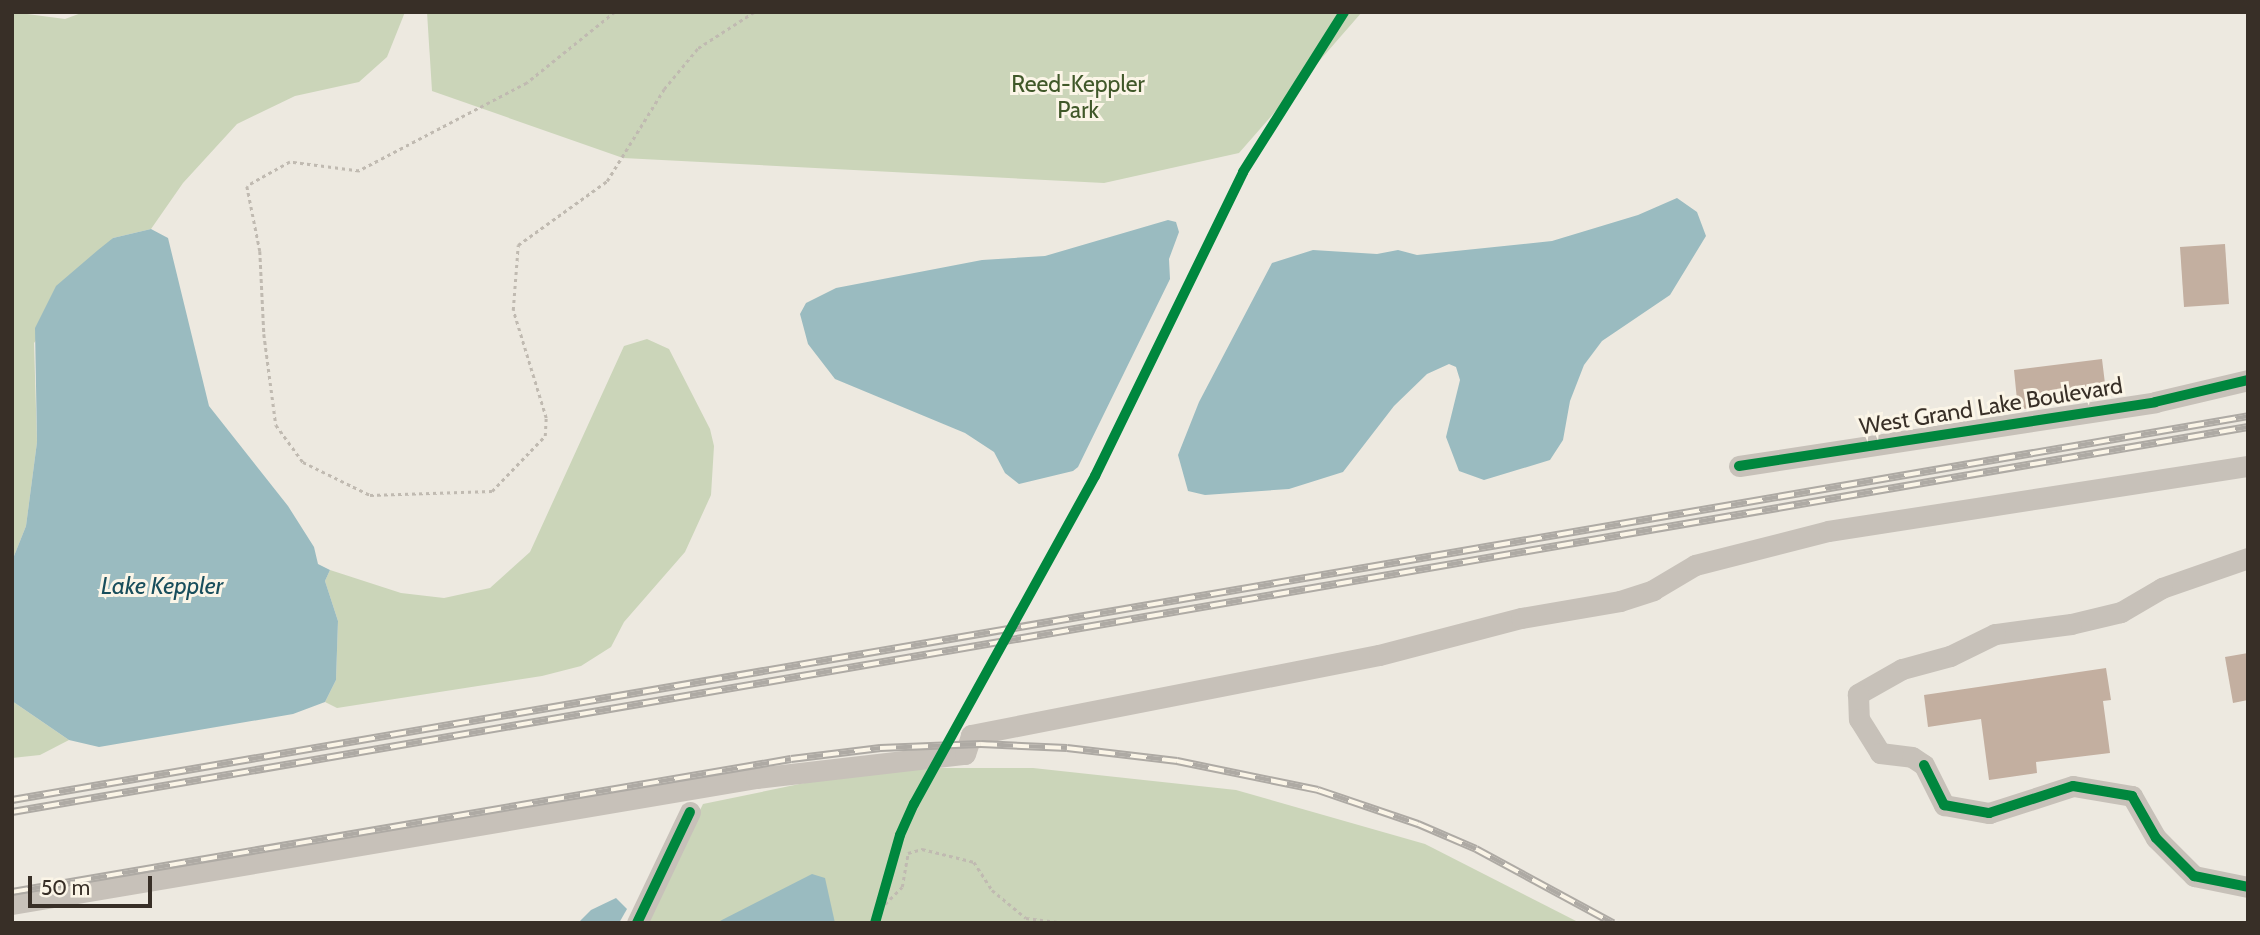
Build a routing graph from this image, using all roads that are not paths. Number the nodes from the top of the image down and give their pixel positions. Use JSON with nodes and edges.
{"nodes":[{"id":1,"x":2248,"y":380,"type":"edge"},
{"id":2,"x":1739,"y":466,"type":"dead end"},
{"id":3,"x":2248,"y":466,"type":"edge"},
{"id":4,"x":2248,"y":558,"type":"edge"},
{"id":5,"x":690,"y":812,"type":"dead end"},
{"id":6,"x":2248,"y":887,"type":"edge"},
{"id":7,"x":12,"y":904,"type":"edge"},
{"id":8,"x":637,"y":923,"type":"edge"}],
"edges":[{"from":1,"to":2,"type":"street","name":"West Grand Lake Boulevard"},
{"from":3,"to":7,"type":"street"},
{"from":4,"to":6,"type":"street"},
{"from":5,"to":8,"type":"street"}]}
